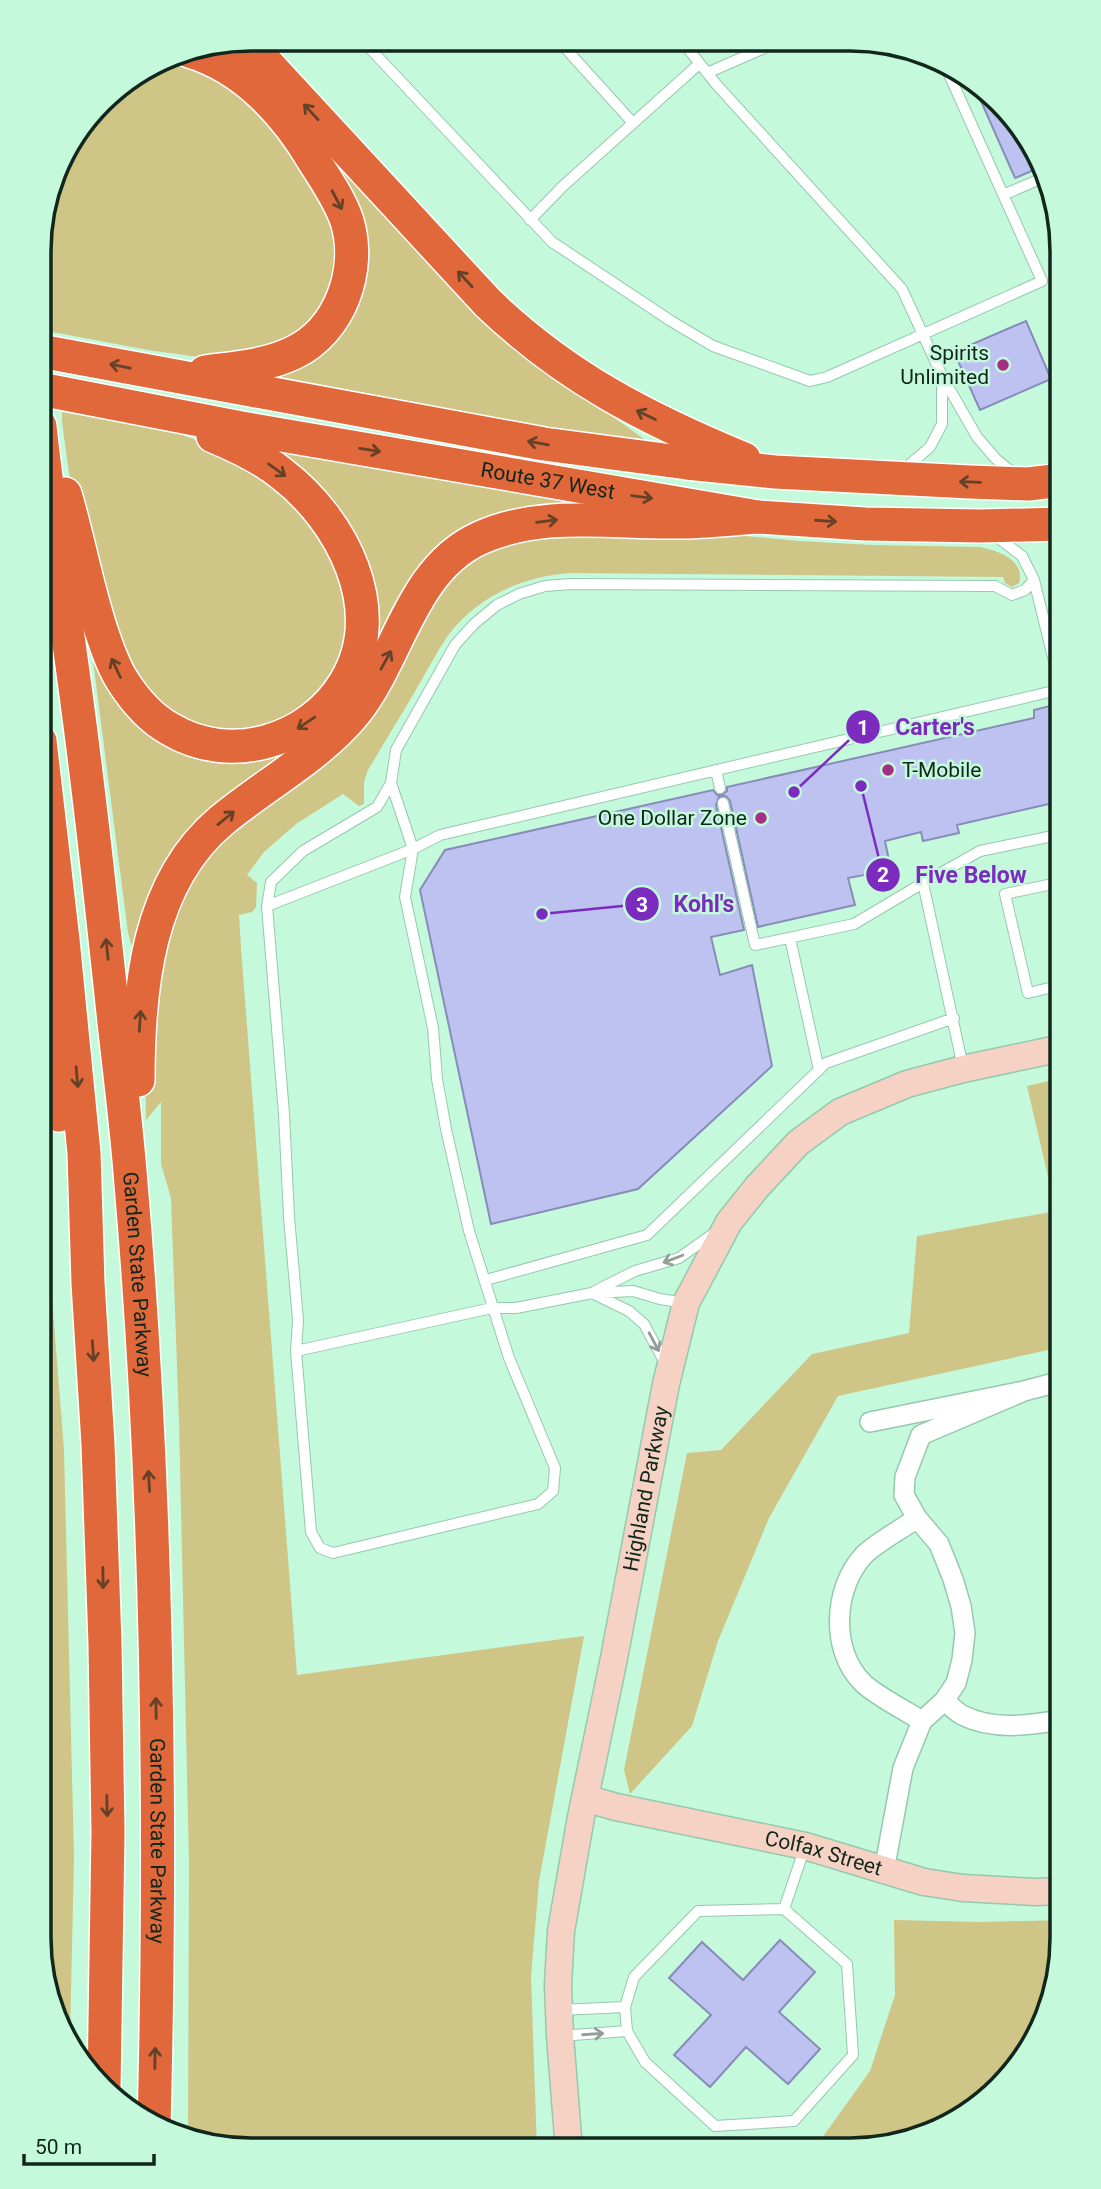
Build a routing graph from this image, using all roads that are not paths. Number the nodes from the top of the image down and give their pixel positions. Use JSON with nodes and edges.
{"nodes":[{"id":1,"x":254,"y":51,"type":"edge"},
{"id":2,"x":372,"y":51,"type":"edge"},
{"id":3,"x":568,"y":51,"type":"edge"},
{"id":4,"x":691,"y":51,"type":"edge"},
{"id":5,"x":758,"y":51,"type":"edge"},
{"id":6,"x":205,"y":57,"type":"edge"},
{"id":7,"x":699,"y":64,"type":"junction"},
{"id":8,"x":707,"y":74,"type":"junction"},
{"id":9,"x":950,"y":78,"type":"edge"},
{"id":10,"x":633,"y":123,"type":"junction"},
{"id":11,"x":1038,"y":180,"type":"edge"},
{"id":12,"x":1003,"y":195,"type":"junction"},
{"id":13,"x":530,"y":220,"type":"junction"},
{"id":14,"x":923,"y":334,"type":"junction"},
{"id":15,"x":51,"y":353,"type":"edge"},
{"id":16,"x":169,"y":375,"type":"junction"},
{"id":17,"x":942,"y":376,"type":"junction"},
{"id":18,"x":51,"y":391,"type":"edge"},
{"id":19,"x":149,"y":410,"type":"junction"},
{"id":20,"x":51,"y":450,"type":"edge"},
{"id":21,"x":775,"y":472,"type":"junction"},
{"id":22,"x":893,"y":478,"type":"junction"},
{"id":23,"x":1050,"y":481,"type":"edge"},
{"id":24,"x":1028,"y":484,"type":"junction"},
{"id":25,"x":758,"y":517,"type":"junction"},
{"id":26,"x":51,"y":521,"type":"edge"},
{"id":27,"x":1050,"y":524,"type":"edge"},
{"id":28,"x":981,"y":526,"type":"junction"},
{"id":29,"x":1034,"y":580,"type":"junction"},
{"id":30,"x":1050,"y":642,"type":"edge"},
{"id":31,"x":1050,"y":692,"type":"edge"},
{"id":32,"x":716,"y":770,"type":"junction"},
{"id":33,"x":391,"y":783,"type":"junction"},
{"id":34,"x":720,"y":788,"type":"dead end"},
{"id":35,"x":723,"y":803,"type":"dead end"},
{"id":36,"x":51,"y":836,"type":"edge"},
{"id":37,"x":1050,"y":836,"type":"edge"},
{"id":38,"x":413,"y":849,"type":"junction"},
{"id":39,"x":923,"y":883,"type":"junction"},
{"id":40,"x":1050,"y":884,"type":"edge"},
{"id":41,"x":267,"y":906,"type":"junction"},
{"id":42,"x":790,"y":938,"type":"junction"},
{"id":43,"x":1050,"y":988,"type":"edge"},
{"id":44,"x":954,"y":1018,"type":"junction"},
{"id":45,"x":1050,"y":1051,"type":"edge"},
{"id":46,"x":51,"y":1065,"type":"edge"},
{"id":47,"x":964,"y":1069,"type":"junction"},
{"id":48,"x":819,"y":1070,"type":"junction"},
{"id":49,"x":729,"y":1222,"type":"junction"},
{"id":50,"x":486,"y":1280,"type":"junction"},
{"id":51,"x":89,"y":1283,"type":"junction"},
{"id":52,"x":140,"y":1285,"type":"junction"},
{"id":53,"x":592,"y":1293,"type":"junction"},
{"id":54,"x":686,"y":1303,"type":"junction"},
{"id":55,"x":492,"y":1308,"type":"junction"},
{"id":56,"x":296,"y":1351,"type":"junction"},
{"id":57,"x":669,"y":1370,"type":"junction"},
{"id":58,"x":1050,"y":1384,"type":"edge"},
{"id":59,"x":1024,"y":1391,"type":"junction"},
{"id":60,"x":870,"y":1422,"type":"dead end"},
{"id":61,"x":917,"y":1518,"type":"junction"},
{"id":62,"x":944,"y":1701,"type":"junction"},
{"id":63,"x":922,"y":1721,"type":"junction"},
{"id":64,"x":1050,"y":1722,"type":"edge"},
{"id":65,"x":585,"y":1798,"type":"junction"},
{"id":66,"x":805,"y":1846,"type":"junction"},
{"id":67,"x":884,"y":1871,"type":"junction"},
{"id":68,"x":1050,"y":1891,"type":"edge"},
{"id":69,"x":784,"y":1909,"type":"junction"},
{"id":70,"x":625,"y":2007,"type":"junction"},
{"id":71,"x":559,"y":2010,"type":"junction"},
{"id":72,"x":627,"y":2031,"type":"junction"},
{"id":73,"x":560,"y":2036,"type":"junction"},
{"id":74,"x":104,"y":2074,"type":"edge"},
{"id":75,"x":154,"y":2113,"type":"edge"},
{"id":76,"x":568,"y":2138,"type":"edge"}],
"edges":[{"from":21,"to":1,"type":"highway","one_way":true},
{"from":2,"to":13,"type":"lane"},
{"from":3,"to":10,"type":"lane"},
{"from":4,"to":7,"type":"lane"},
{"from":5,"to":8,"type":"lane"},
{"from":6,"to":16,"type":"highway","one_way":true},
{"from":7,"to":8,"type":"lane"},
{"from":7,"to":10,"type":"lane"},
{"from":8,"to":14,"type":"lane"},
{"from":9,"to":12,"type":"lane"},
{"from":10,"to":13,"type":"lane"},
{"from":11,"to":12,"type":"lane"},
{"from":12,"to":14,"type":"lane"},
{"from":13,"to":14,"type":"lane"},
{"from":14,"to":17,"type":"lane"},
{"from":16,"to":15,"type":"highway","name":"Route 37 West","one_way":true},
{"from":21,"to":16,"type":"highway","name":"Route 37 West","one_way":true},
{"from":17,"to":22,"type":"lane"},
{"from":17,"to":24,"type":"lane"},
{"from":18,"to":19,"type":"highway","name":"Route 37 West"},
{"from":19,"to":20,"type":"highway","one_way":true},
{"from":19,"to":25,"type":"highway","name":"Route 37 West","one_way":true},
{"from":21,"to":22,"type":"highway","name":"Route 37 West"},
{"from":24,"to":22,"type":"highway","name":"Route 37 West","one_way":true},
{"from":23,"to":24,"type":"highway","name":"Route 37 West"},
{"from":25,"to":28,"type":"highway","name":"Route 37 West","one_way":true},
{"from":52,"to":25,"type":"highway","one_way":true},
{"from":52,"to":26,"type":"highway","name":"Garden State Parkway","one_way":true},
{"from":27,"to":28,"type":"highway","name":"Route 37 West"},
{"from":28,"to":29,"type":"lane"},
{"from":29,"to":30,"type":"lane"},
{"from":29,"to":33,"type":"lane"},
{"from":31,"to":32,"type":"lane"},
{"from":32,"to":34,"type":"lane"},
{"from":32,"to":38,"type":"lane"},
{"from":33,"to":38,"type":"lane"},
{"from":33,"to":41,"type":"lane"},
{"from":35,"to":42,"type":"lane"},
{"from":36,"to":51,"type":"highway","one_way":true},
{"from":37,"to":39,"type":"lane"},
{"from":38,"to":41,"type":"lane"},
{"from":38,"to":50,"type":"lane"},
{"from":39,"to":42,"type":"lane"},
{"from":39,"to":44,"type":"lane"},
{"from":40,"to":43,"type":"lane"},
{"from":41,"to":56,"type":"lane"},
{"from":42,"to":48,"type":"lane"},
{"from":44,"to":47,"type":"lane"},
{"from":44,"to":48,"type":"lane"},
{"from":45,"to":47,"type":"street","name":"Highland Parkway"},
{"from":46,"to":51,"type":"highway"},
{"from":47,"to":49,"type":"street","name":"Highland Parkway"},
{"from":48,"to":50,"type":"lane"},
{"from":49,"to":53,"type":"lane","one_way":true},
{"from":49,"to":54,"type":"street","name":"Highland Parkway"},
{"from":50,"to":55,"type":"lane"},
{"from":51,"to":74,"type":"highway","one_way":true},
{"from":75,"to":52,"type":"highway","name":"Garden State Parkway","one_way":true},
{"from":53,"to":54,"type":"lane"},
{"from":53,"to":55,"type":"lane"},
{"from":53,"to":57,"type":"lane","one_way":true},
{"from":54,"to":57,"type":"street","name":"Highland Parkway"},
{"from":55,"to":56,"type":"lane"},
{"from":55,"to":56,"type":"lane"},
{"from":57,"to":65,"type":"street","name":"Highland Parkway"},
{"from":58,"to":59,"type":"street"},
{"from":59,"to":60,"type":"street"},
{"from":59,"to":61,"type":"street"},
{"from":61,"to":62,"type":"street"},
{"from":61,"to":63,"type":"street"},
{"from":62,"to":63,"type":"street"},
{"from":62,"to":64,"type":"street"},
{"from":63,"to":67,"type":"street"},
{"from":65,"to":66,"type":"street","name":"Colfax Street"},
{"from":65,"to":71,"type":"street","name":"Highland Parkway"},
{"from":66,"to":67,"type":"street","name":"Colfax Street"},
{"from":66,"to":69,"type":"lane"},
{"from":67,"to":68,"type":"street","name":"Colfax Street"},
{"from":69,"to":70,"type":"lane"},
{"from":69,"to":72,"type":"lane"},
{"from":70,"to":71,"type":"lane"},
{"from":70,"to":72,"type":"lane"},
{"from":71,"to":73,"type":"street","name":"Highland Parkway"},
{"from":73,"to":72,"type":"lane","one_way":true},
{"from":73,"to":76,"type":"street","name":"Highland Parkway"}]}
